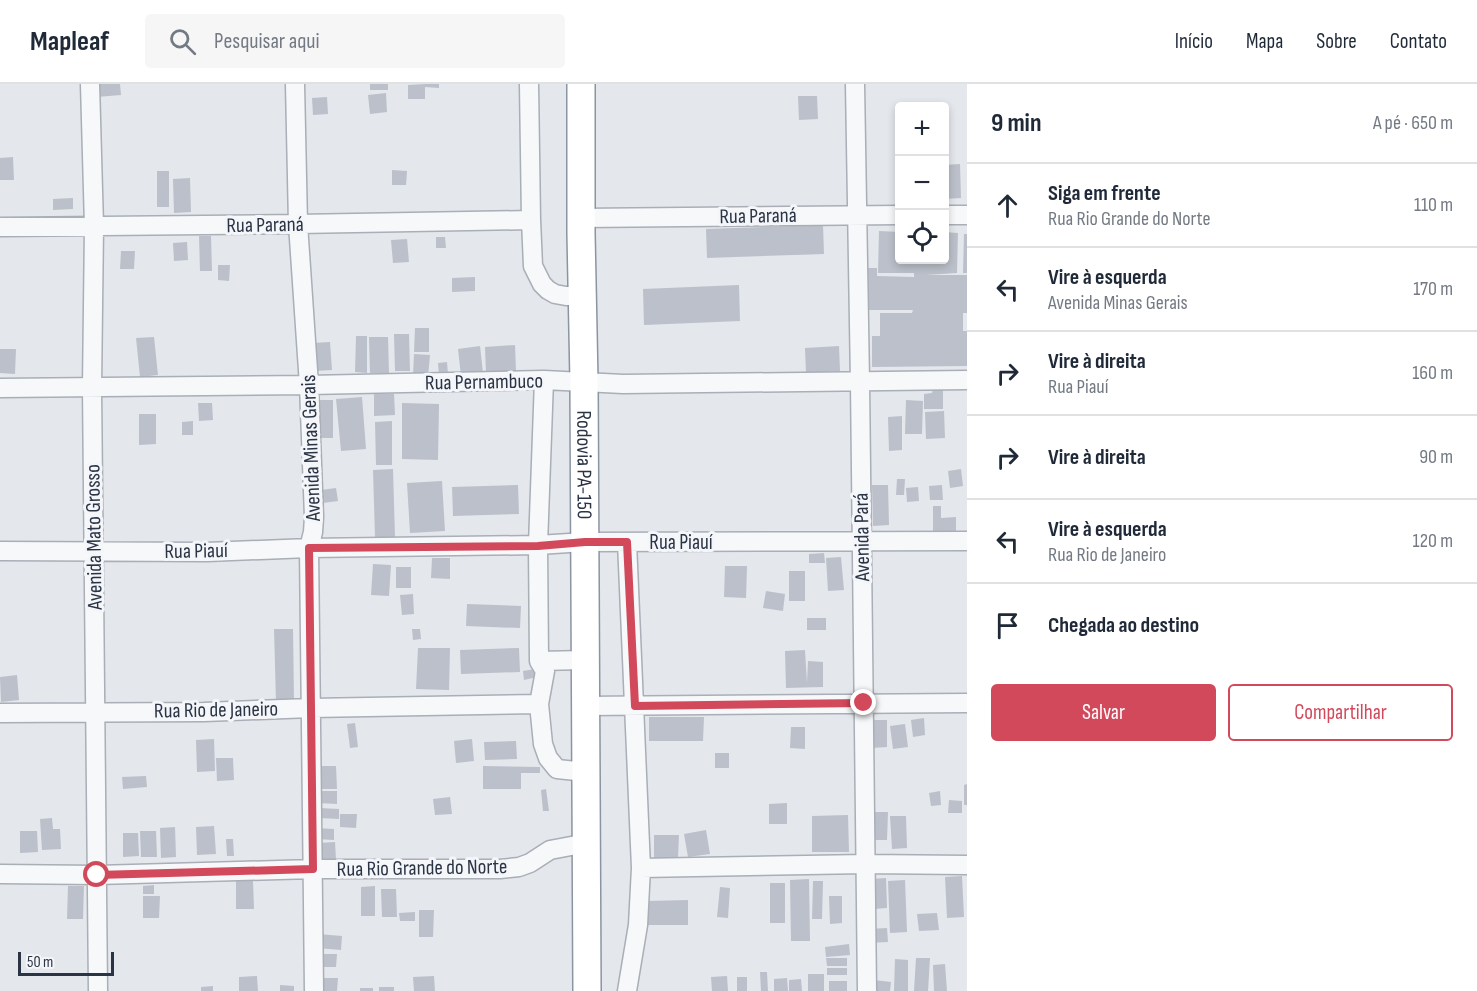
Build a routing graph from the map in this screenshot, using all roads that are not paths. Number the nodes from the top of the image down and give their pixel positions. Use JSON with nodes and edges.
{"nodes":[{"id":1,"x":90,"y":84,"type":"edge"},
{"id":2,"x":295,"y":84,"type":"edge"},
{"id":3,"x":529,"y":84,"type":"edge"},
{"id":4,"x":581,"y":84,"type":"edge"},
{"id":5,"x":855,"y":84,"type":"edge"},
{"id":6,"x":967,"y":214,"type":"edge"},
{"id":7,"x":858,"y":215,"type":"junction"},
{"id":8,"x":895,"y":215,"type":"edge"},
{"id":9,"x":949,"y":215,"type":"edge"},
{"id":10,"x":581,"y":218,"type":"junction"},
{"id":11,"x":531,"y":220,"type":"junction"},
{"id":12,"x":298,"y":224,"type":"junction"},
{"id":13,"x":94,"y":226,"type":"junction"},
{"id":14,"x":0,"y":227,"type":"edge"},
{"id":15,"x":583,"y":296,"type":"junction"},
{"id":16,"x":544,"y":380,"type":"junction"},
{"id":17,"x":967,"y":380,"type":"edge"},
{"id":18,"x":584,"y":381,"type":"junction"},
{"id":19,"x":860,"y":381,"type":"junction"},
{"id":20,"x":309,"y":385,"type":"junction"},
{"id":21,"x":92,"y":387,"type":"junction"},
{"id":22,"x":0,"y":388,"type":"edge"},
{"id":23,"x":967,"y":541,"type":"edge"},
{"id":24,"x":585,"y":542,"type":"junction"},
{"id":25,"x":627,"y":542,"type":"junction"},
{"id":26,"x":862,"y":542,"type":"junction"},
{"id":27,"x":538,"y":546,"type":"junction"},
{"id":28,"x":309,"y":548,"type":"junction"},
{"id":29,"x":0,"y":551,"type":"edge"},
{"id":30,"x":94,"y":551,"type":"junction"},
{"id":31,"x":585,"y":660,"type":"junction"},
{"id":32,"x":539,"y":661,"type":"junction"},
{"id":33,"x":864,"y":703,"type":"junction"},
{"id":34,"x":967,"y":703,"type":"edge"},
{"id":35,"x":539,"y":704,"type":"junction"},
{"id":36,"x":585,"y":706,"type":"junction"},
{"id":37,"x":635,"y":706,"type":"junction"},
{"id":38,"x":310,"y":708,"type":"junction"},
{"id":39,"x":96,"y":711,"type":"junction"},
{"id":40,"x":0,"y":713,"type":"edge"},
{"id":41,"x":586,"y":772,"type":"junction"},
{"id":42,"x":587,"y":843,"type":"junction"},
{"id":43,"x":866,"y":864,"type":"junction"},
{"id":44,"x":967,"y":866,"type":"edge"},
{"id":45,"x":641,"y":868,"type":"junction"},
{"id":46,"x":313,"y":869,"type":"junction"},
{"id":47,"x":0,"y":874,"type":"edge"},
{"id":48,"x":97,"y":875,"type":"junction"},
{"id":49,"x":98,"y":991,"type":"edge"},
{"id":50,"x":314,"y":991,"type":"edge"},
{"id":51,"x":587,"y":991,"type":"edge"},
{"id":52,"x":627,"y":991,"type":"edge"},
{"id":53,"x":867,"y":991,"type":"edge"}],
"edges":[{"from":1,"to":13,"type":"street","name":"Avenida Mato Grosso"},
{"from":2,"to":12,"type":"street","name":"Avenida Minas Gerais"},
{"from":3,"to":11,"type":"street"},
{"from":4,"to":10,"type":"highway","name":"Rodovia PA-150"},
{"from":5,"to":7,"type":"street","name":"Avenida Pará"},
{"from":6,"to":9,"type":"street"},
{"from":7,"to":8,"type":"street","name":"Rua Paraná"},
{"from":7,"to":10,"type":"street","name":"Rua Paraná"},
{"from":7,"to":19,"type":"street","name":"Avenida Pará"},
{"from":10,"to":15,"type":"highway","name":"Rodovia PA-150"},
{"from":11,"to":12,"type":"street","name":"Rua Paraná"},
{"from":11,"to":15,"type":"street"},
{"from":12,"to":13,"type":"street","name":"Rua Paraná"},
{"from":12,"to":20,"type":"street","name":"Avenida Minas Gerais"},
{"from":13,"to":14,"type":"street","name":"Rua Paraná"},
{"from":13,"to":21,"type":"street","name":"Avenida Mato Grosso"},
{"from":15,"to":18,"type":"highway","name":"Rodovia PA-150"},
{"from":16,"to":18,"type":"street","name":"Rua Pernambuco"},
{"from":16,"to":20,"type":"street","name":"Rua Pernambuco"},
{"from":16,"to":27,"type":"street"},
{"from":17,"to":19,"type":"street","name":"Rua Pernambuco"},
{"from":18,"to":19,"type":"street","name":"Rua Pernambuco"},
{"from":18,"to":24,"type":"highway","name":"Rodovia PA-150"},
{"from":19,"to":26,"type":"street","name":"Avenida Pará"},
{"from":20,"to":21,"type":"street","name":"Rua Pernambuco"},
{"from":20,"to":28,"type":"street","name":"Avenida Minas Gerais"},
{"from":21,"to":22,"type":"street","name":"Rua Pernambuco"},
{"from":21,"to":30,"type":"street","name":"Avenida Mato Grosso"},
{"from":23,"to":26,"type":"street","name":"Rua Piauí"},
{"from":24,"to":25,"type":"street","name":"Rua Piauí"},
{"from":24,"to":27,"type":"street","name":"Rua Piauí"},
{"from":24,"to":31,"type":"highway","name":"Rodovia PA-150"},
{"from":25,"to":26,"type":"street","name":"Rua Piauí"},
{"from":25,"to":37,"type":"street"},
{"from":26,"to":33,"type":"street","name":"Avenida Pará"},
{"from":27,"to":28,"type":"street","name":"Rua Piauí"},
{"from":27,"to":32,"type":"street"},
{"from":28,"to":30,"type":"street","name":"Rua Piauí"},
{"from":28,"to":38,"type":"street","name":"Avenida Minas Gerais"},
{"from":29,"to":30,"type":"street","name":"Rua Piauí"},
{"from":30,"to":39,"type":"street","name":"Avenida Mato Grosso"},
{"from":31,"to":32,"type":"street"},
{"from":31,"to":36,"type":"highway","name":"Rodovia PA-150"},
{"from":32,"to":35,"type":"street"},
{"from":33,"to":34,"type":"street"},
{"from":33,"to":37,"type":"street"},
{"from":33,"to":43,"type":"street","name":"Avenida Pará"},
{"from":35,"to":38,"type":"street","name":"Rua Rio de Janeiro"},
{"from":35,"to":41,"type":"street"},
{"from":36,"to":37,"type":"street"},
{"from":36,"to":41,"type":"highway","name":"Rodovia PA-150"},
{"from":37,"to":45,"type":"street"},
{"from":38,"to":39,"type":"street","name":"Rua Rio de Janeiro"},
{"from":38,"to":46,"type":"street","name":"Avenida Minas Gerais"},
{"from":39,"to":40,"type":"street","name":"Rua Rio de Janeiro"},
{"from":39,"to":48,"type":"street","name":"Avenida Mato Grosso"},
{"from":41,"to":42,"type":"highway","name":"Rodovia PA-150"},
{"from":42,"to":46,"type":"street","name":"Rua Rio Grande do Norte"},
{"from":42,"to":51,"type":"highway","name":"Rodovia PA-150"},
{"from":43,"to":44,"type":"street"},
{"from":43,"to":45,"type":"street"},
{"from":43,"to":53,"type":"street","name":"Avenida Pará"},
{"from":45,"to":52,"type":"street"},
{"from":46,"to":48,"type":"street","name":"Rua Rio Grande do Norte"},
{"from":46,"to":50,"type":"street","name":"Avenida Minas Gerais"},
{"from":47,"to":48,"type":"street","name":"Rua Rio Grande do Norte"},
{"from":48,"to":49,"type":"street","name":"Avenida Mato Grosso"}]}
